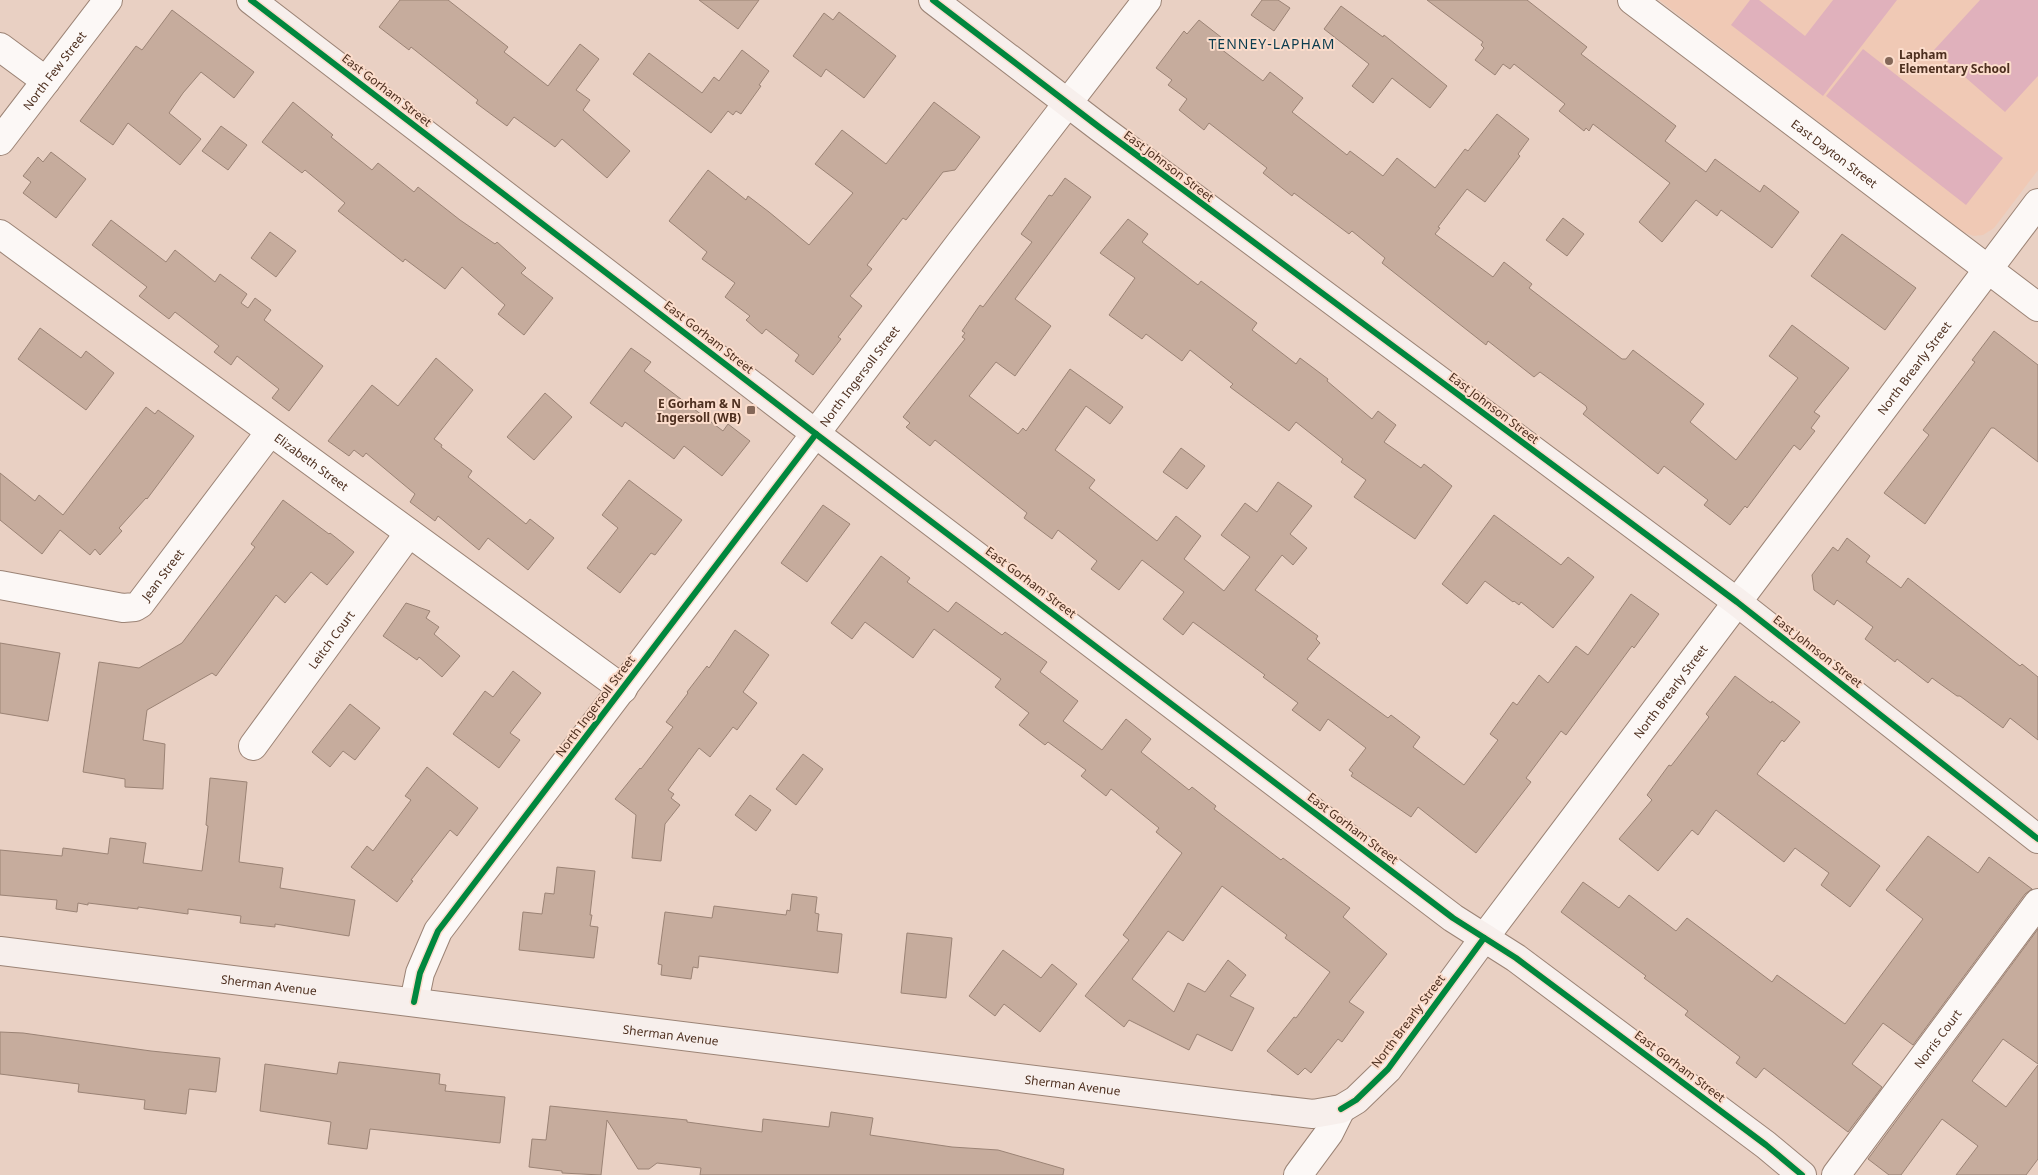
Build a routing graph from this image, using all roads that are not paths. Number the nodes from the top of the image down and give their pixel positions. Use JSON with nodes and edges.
{"nodes":[{"id":1,"x":108,"y":0,"type":"edge"},
{"id":2,"x":251,"y":0,"type":"edge"},
{"id":3,"x":933,"y":0,"type":"edge"},
{"id":4,"x":1147,"y":0,"type":"edge"},
{"id":5,"x":1632,"y":0,"type":"edge"},
{"id":6,"x":0,"y":47,"type":"edge"},
{"id":7,"x":46,"y":82,"type":"junction"},
{"id":8,"x":1068,"y":104,"type":"junction"},
{"id":9,"x":0,"y":142,"type":"edge"},
{"id":10,"x":2038,"y":203,"type":"edge"},
{"id":11,"x":0,"y":234,"type":"edge"},
{"id":12,"x":1988,"y":269,"type":"junction"},
{"id":13,"x":2038,"y":307,"type":"edge"},
{"id":14,"x":270,"y":432,"type":"junction"},
{"id":15,"x":816,"y":434,"type":"junction"},
{"id":16,"x":409,"y":533,"type":"junction"},
{"id":17,"x":0,"y":585,"type":"edge"},
{"id":18,"x":1737,"y":602,"type":"junction"},
{"id":19,"x":623,"y":689,"type":"junction"},
{"id":20,"x":253,"y":746,"type":"dead end"},
{"id":21,"x":2038,"y":839,"type":"edge"},
{"id":22,"x":2038,"y":903,"type":"edge"},
{"id":23,"x":1484,"y":938,"type":"junction"},
{"id":24,"x":0,"y":950,"type":"edge"},
{"id":25,"x":414,"y":1002,"type":"junction"},
{"id":26,"x":1341,"y":1109,"type":"junction"},
{"id":27,"x":1298,"y":1175,"type":"edge"},
{"id":28,"x":1802,"y":1175,"type":"edge"},
{"id":29,"x":1836,"y":1175,"type":"edge"}],
"edges":[{"from":1,"to":7,"type":"street","name":"North Few Street"},
{"from":2,"to":15,"type":"main road","name":"East Gorham Street"},
{"from":3,"to":8,"type":"main road","name":"East Johnson Street"},
{"from":4,"to":8,"type":"street","name":"North Ingersoll Street"},
{"from":5,"to":12,"type":"street","name":"East Dayton Street"},
{"from":6,"to":7,"type":"street"},
{"from":7,"to":9,"type":"street","name":"North Few Street"},
{"from":8,"to":15,"type":"street","name":"North Ingersoll Street"},
{"from":8,"to":18,"type":"main road","name":"East Johnson Street"},
{"from":10,"to":12,"type":"street","name":"North Brearly Street"},
{"from":11,"to":14,"type":"street","name":"Elizabeth Street"},
{"from":12,"to":13,"type":"street","name":"East Dayton Street"},
{"from":12,"to":18,"type":"street","name":"North Brearly Street"},
{"from":14,"to":16,"type":"street","name":"Elizabeth Street"},
{"from":14,"to":17,"type":"street","name":"Jean Street"},
{"from":15,"to":19,"type":"street","name":"North Ingersoll Street"},
{"from":15,"to":23,"type":"main road","name":"East Gorham Street"},
{"from":16,"to":19,"type":"street","name":"Elizabeth Street"},
{"from":16,"to":20,"type":"street","name":"Leitch Court"},
{"from":18,"to":21,"type":"main road","name":"East Johnson Street"},
{"from":18,"to":23,"type":"street","name":"North Brearly Street"},
{"from":19,"to":25,"type":"street","name":"North Ingersoll Street"},
{"from":22,"to":29,"type":"street","name":"Norris Court"},
{"from":23,"to":26,"type":"main road","name":"North Brearly Street"},
{"from":23,"to":28,"type":"main road","name":"East Gorham Street"},
{"from":24,"to":25,"type":"main road","name":"Sherman Avenue"},
{"from":25,"to":26,"type":"main road","name":"Sherman Avenue"},
{"from":26,"to":27,"type":"street","name":"North Brearly Street"}]}
